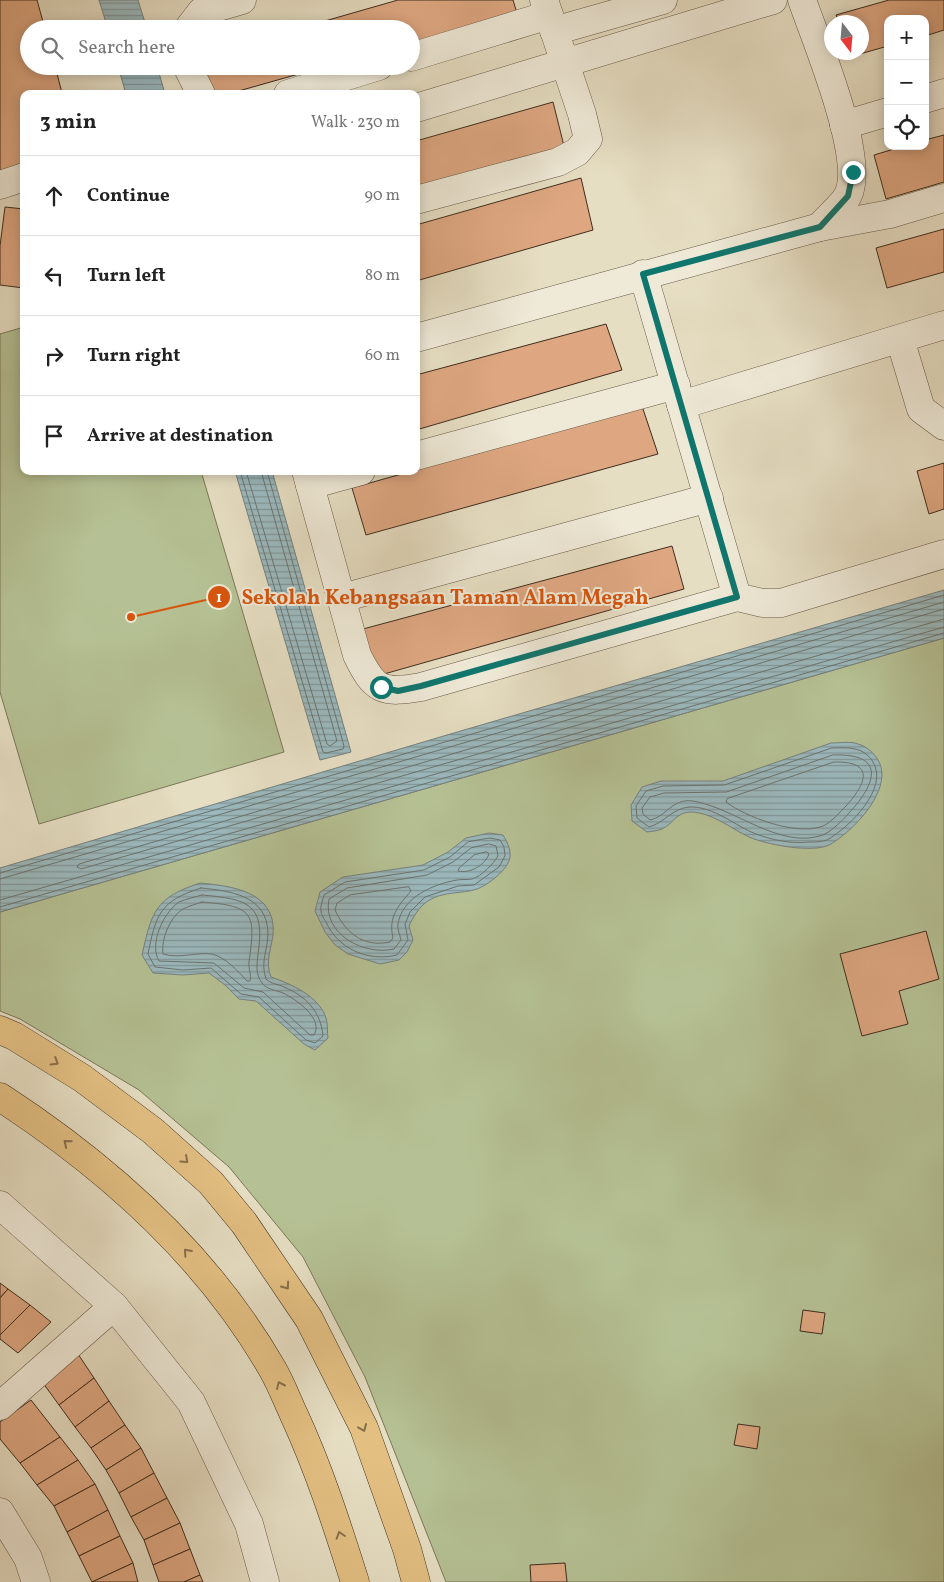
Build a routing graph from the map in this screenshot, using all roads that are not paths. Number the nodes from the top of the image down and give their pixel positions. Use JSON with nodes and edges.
{"nodes":[{"id":1,"x":242,"y":0,"type":"edge"},
{"id":2,"x":663,"y":0,"type":"edge"},
{"id":3,"x":773,"y":0,"type":"edge"},
{"id":4,"x":802,"y":0,"type":"edge"},
{"id":5,"x":549,"y":15,"type":"edge"},
{"id":6,"x":197,"y":20,"type":"edge"},
{"id":7,"x":420,"y":54,"type":"edge"},
{"id":8,"x":564,"y":62,"type":"junction"},
{"id":9,"x":192,"y":75,"type":"edge"},
{"id":10,"x":350,"y":75,"type":"edge"},
{"id":11,"x":199,"y":90,"type":"edge"},
{"id":12,"x":301,"y":90,"type":"edge"},
{"id":13,"x":944,"y":93,"type":"edge"},
{"id":14,"x":929,"y":99,"type":"edge"},
{"id":15,"x":420,"y":107,"type":"edge"},
{"id":16,"x":884,"y":113,"type":"edge"},
{"id":17,"x":844,"y":125,"type":"junction"},
{"id":18,"x":20,"y":178,"type":"edge"},
{"id":19,"x":0,"y":185,"type":"edge"},
{"id":20,"x":944,"y":198,"type":"edge"},
{"id":21,"x":420,"y":199,"type":"edge"},
{"id":22,"x":820,"y":227,"type":"junction"},
{"id":23,"x":643,"y":274,"type":"junction"},
{"id":24,"x":944,"y":325,"type":"edge"},
{"id":25,"x":420,"y":337,"type":"edge"},
{"id":26,"x":900,"y":339,"type":"junction"},
{"id":27,"x":679,"y":395,"type":"junction"},
{"id":28,"x":944,"y":426,"type":"edge"},
{"id":29,"x":420,"y":455,"type":"edge"},
{"id":30,"x":331,"y":475,"type":"edge"},
{"id":31,"x":308,"y":478,"type":"edge"},
{"id":32,"x":708,"y":498,"type":"junction"},
{"id":33,"x":944,"y":554,"type":"edge"},
{"id":34,"x":737,"y":597,"type":"junction"},
{"id":35,"x":342,"y":598,"type":"junction"},
{"id":36,"x":0,"y":1030,"type":"edge"},
{"id":37,"x":0,"y":1097,"type":"edge"},
{"id":38,"x":0,"y":1206,"type":"edge"},
{"id":39,"x":114,"y":1306,"type":"junction"},
{"id":40,"x":0,"y":1406,"type":"edge"},
{"id":41,"x":0,"y":1512,"type":"edge"},
{"id":42,"x":407,"y":1549,"type":"junction"},
{"id":43,"x":36,"y":1582,"type":"edge"},
{"id":44,"x":265,"y":1582,"type":"edge"},
{"id":45,"x":355,"y":1582,"type":"edge"},
{"id":46,"x":416,"y":1582,"type":"edge"},
{"id":47,"x":426,"y":1582,"type":"edge"}],
"edges":[{"from":1,"to":6,"type":"street"},
{"from":2,"to":5,"type":"street"},
{"from":3,"to":8,"type":"street"},
{"from":4,"to":17,"type":"street"},
{"from":5,"to":7,"type":"street"},
{"from":5,"to":8,"type":"street"},
{"from":8,"to":15,"type":"street"},
{"from":8,"to":21,"type":"street"},
{"from":9,"to":11,"type":"street"},
{"from":10,"to":12,"type":"street"},
{"from":13,"to":14,"type":"street"},
{"from":16,"to":17,"type":"street"},
{"from":17,"to":22,"type":"street"},
{"from":18,"to":19,"type":"street"},
{"from":20,"to":22,"type":"street"},
{"from":22,"to":23,"type":"street"},
{"from":23,"to":25,"type":"street"},
{"from":23,"to":27,"type":"street"},
{"from":24,"to":26,"type":"street"},
{"from":26,"to":27,"type":"street"},
{"from":26,"to":28,"type":"street"},
{"from":27,"to":29,"type":"street"},
{"from":27,"to":32,"type":"street"},
{"from":30,"to":31,"type":"street"},
{"from":31,"to":35,"type":"street"},
{"from":32,"to":34,"type":"street"},
{"from":32,"to":35,"type":"street"},
{"from":33,"to":34,"type":"street"},
{"from":34,"to":35,"type":"street"},
{"from":36,"to":42,"type":"main road","one_way":true},
{"from":45,"to":37,"type":"main road","one_way":true},
{"from":38,"to":39,"type":"street"},
{"from":39,"to":40,"type":"street"},
{"from":39,"to":44,"type":"street"},
{"from":41,"to":43,"type":"street"},
{"from":42,"to":46,"type":"main road"},
{"from":42,"to":47,"type":"main road"}]}
